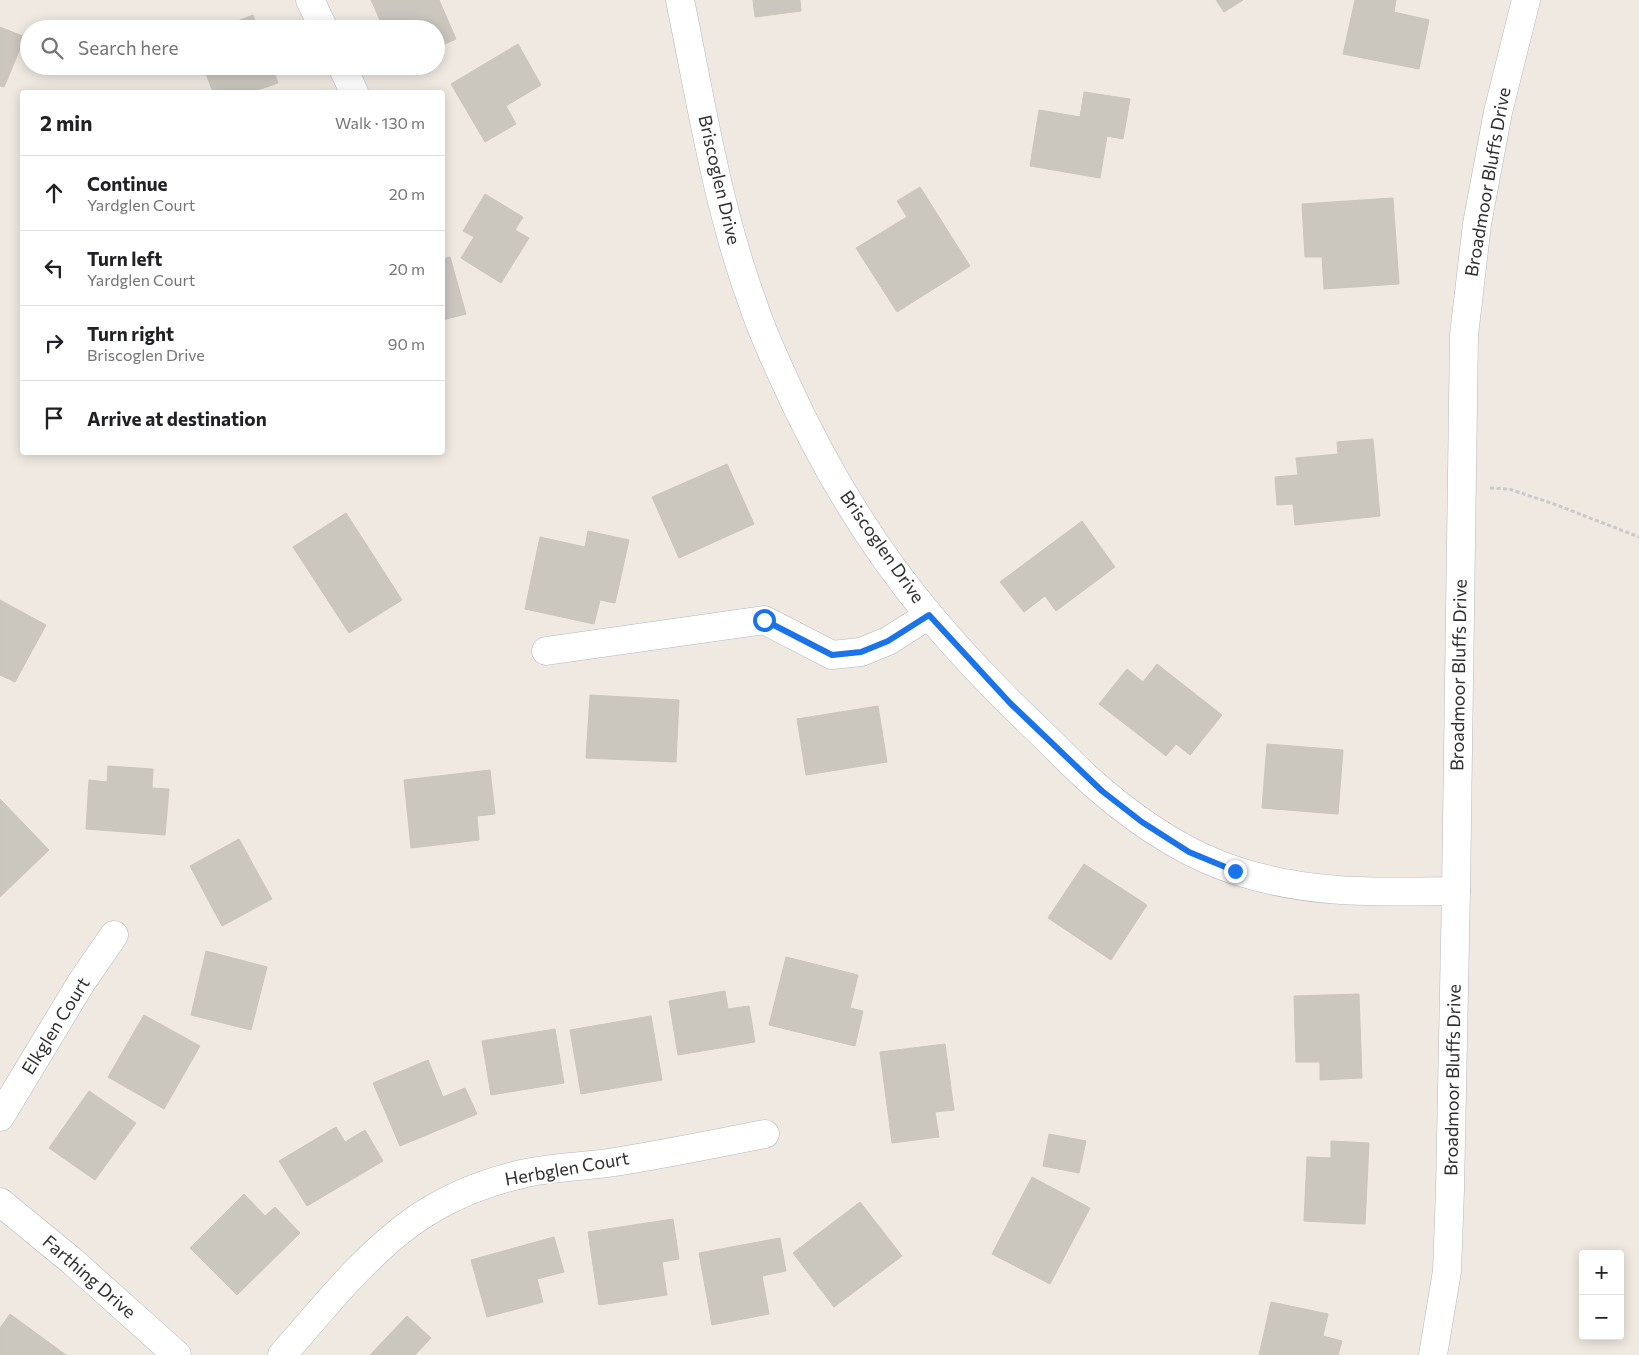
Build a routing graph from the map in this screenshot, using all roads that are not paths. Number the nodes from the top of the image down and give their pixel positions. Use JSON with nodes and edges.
{"nodes":[{"id":1,"x":310,"y":0,"type":"edge"},
{"id":2,"x":680,"y":0,"type":"edge"},
{"id":3,"x":1526,"y":0,"type":"edge"},
{"id":4,"x":320,"y":20,"type":"edge"},
{"id":5,"x":346,"y":75,"type":"edge"},
{"id":6,"x":353,"y":90,"type":"edge"},
{"id":7,"x":929,"y":615,"type":"junction"},
{"id":8,"x":546,"y":651,"type":"dead end"},
{"id":9,"x":1456,"y":890,"type":"junction"},
{"id":10,"x":114,"y":935,"type":"dead end"},
{"id":11,"x":0,"y":1117,"type":"edge"},
{"id":12,"x":765,"y":1134,"type":"dead end"},
{"id":13,"x":0,"y":1202,"type":"edge"},
{"id":14,"x":177,"y":1355,"type":"edge"},
{"id":15,"x":282,"y":1355,"type":"edge"},
{"id":16,"x":1433,"y":1355,"type":"edge"}],
"edges":[{"from":1,"to":4,"type":"street"},
{"from":2,"to":7,"type":"street","name":"Briscoglen Drive"},
{"from":3,"to":9,"type":"street","name":"Broadmoor Bluffs Drive"},
{"from":5,"to":6,"type":"street"},
{"from":7,"to":8,"type":"street"},
{"from":7,"to":9,"type":"street","name":"Briscoglen Drive"},
{"from":9,"to":16,"type":"street","name":"Broadmoor Bluffs Drive"},
{"from":10,"to":11,"type":"street","name":"Elkglen Court"},
{"from":12,"to":15,"type":"street","name":"Herbglen Court"},
{"from":13,"to":14,"type":"street","name":"Farthing Drive"}]}
